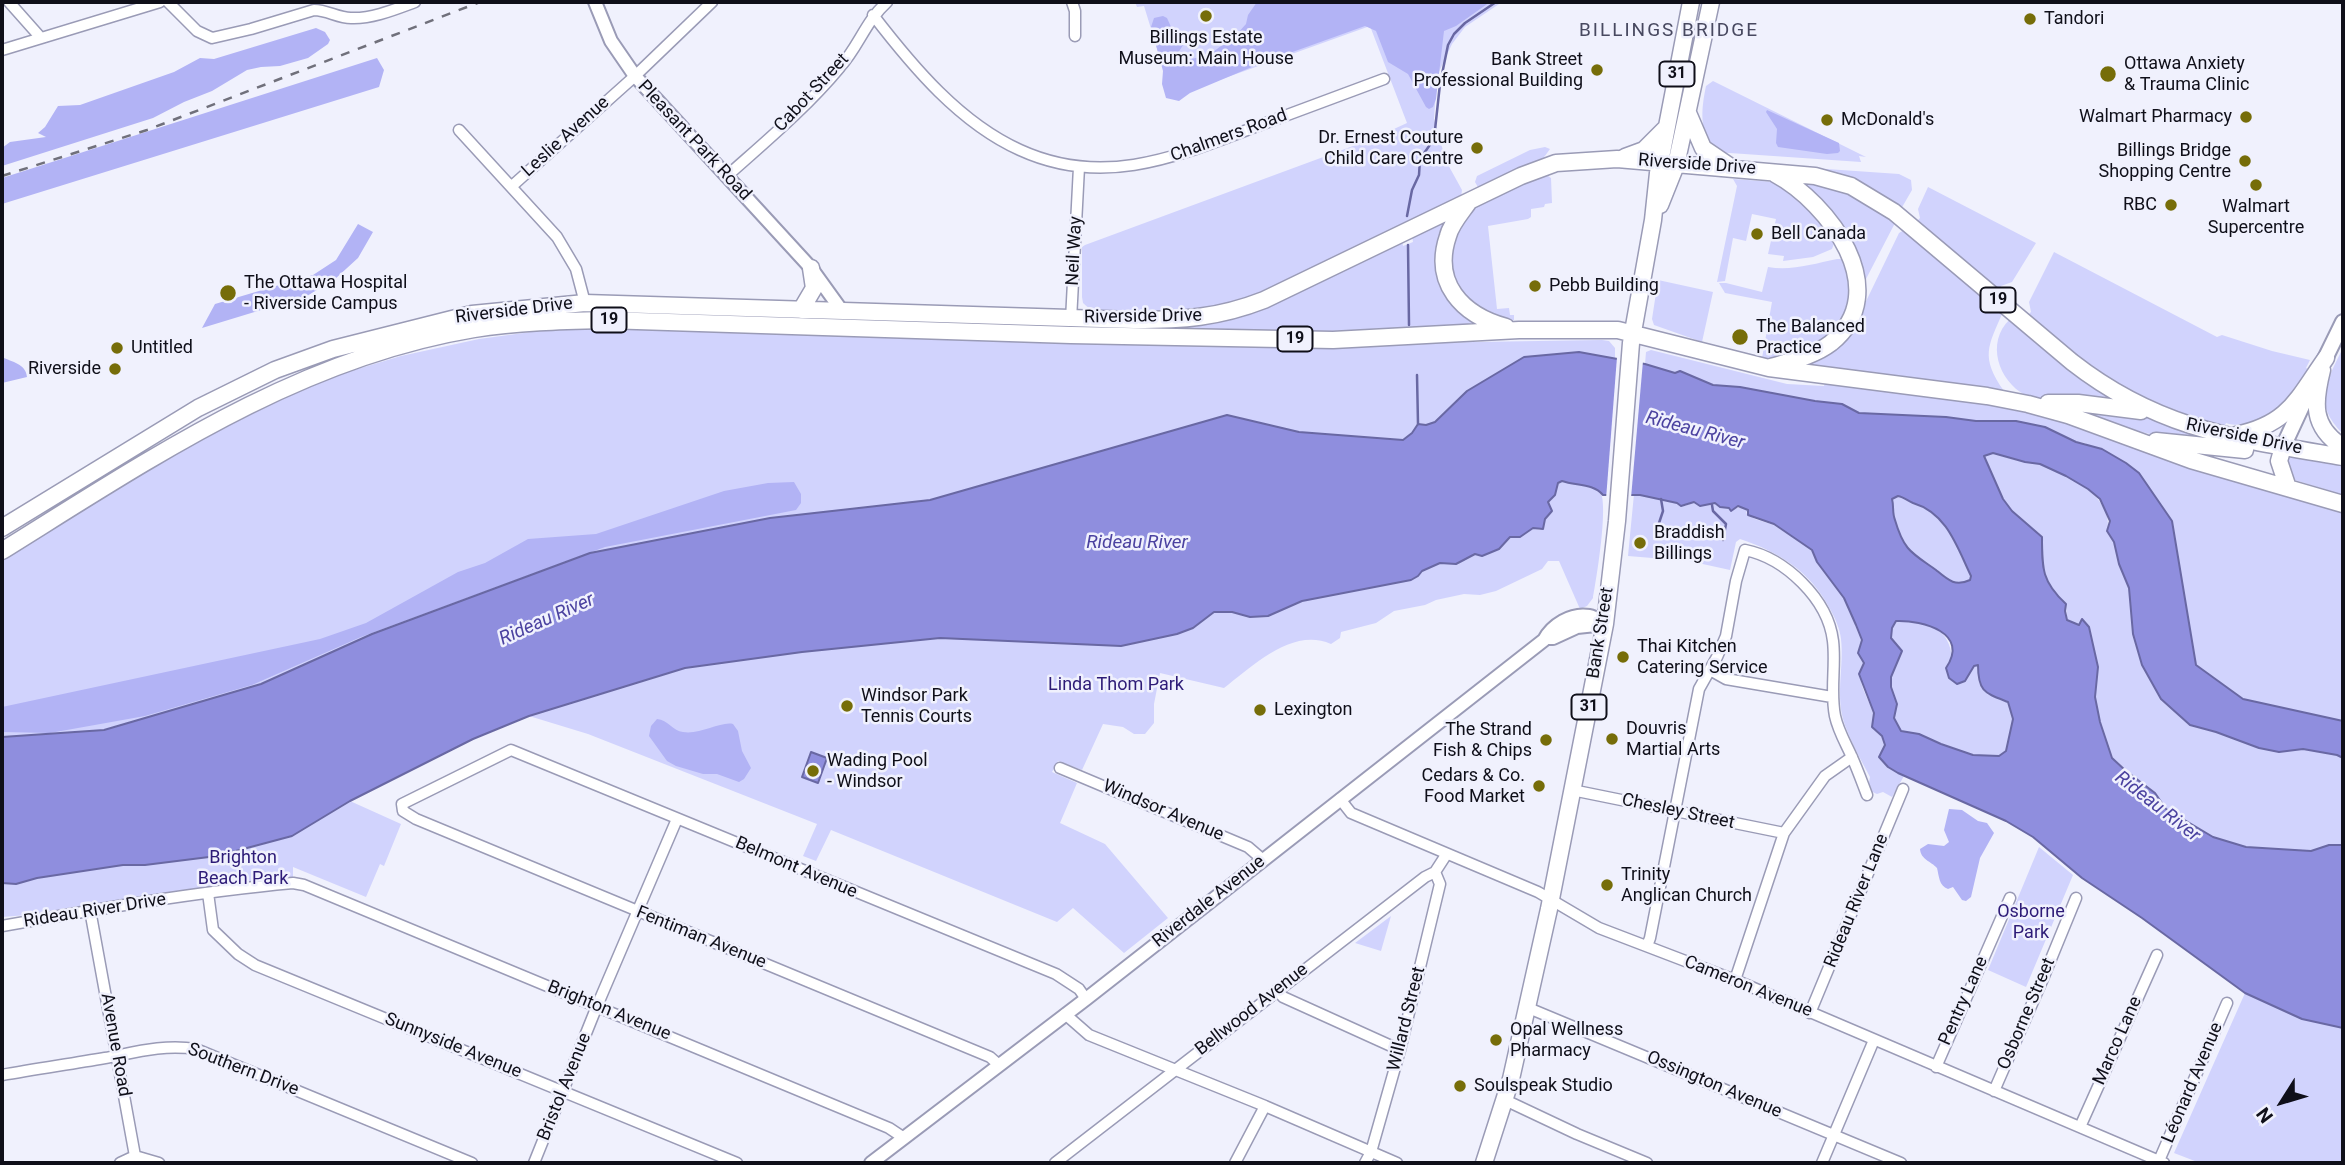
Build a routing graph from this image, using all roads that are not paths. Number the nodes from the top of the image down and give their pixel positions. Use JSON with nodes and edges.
{"nodes":[{"id":1,"x":9,"y":2,"type":"edge"},
{"id":2,"x":160,"y":2,"type":"edge"},
{"id":3,"x":168,"y":2,"type":"edge"},
{"id":4,"x":415,"y":2,"type":"edge"},
{"id":5,"x":595,"y":2,"type":"edge"},
{"id":6,"x":712,"y":2,"type":"edge"},
{"id":7,"x":887,"y":2,"type":"edge"},
{"id":8,"x":1072,"y":2,"type":"edge"},
{"id":9,"x":1691,"y":2,"type":"edge"},
{"id":10,"x":1711,"y":2,"type":"edge"},
{"id":11,"x":327,"y":6,"type":"edge"},
{"id":12,"x":873,"y":15,"type":"junction"},
{"id":13,"x":1075,"y":36,"type":"dead end"},
{"id":14,"x":41,"y":38,"type":"junction"},
{"id":15,"x":2,"y":50,"type":"edge"},
{"id":16,"x":635,"y":76,"type":"junction"},
{"id":17,"x":1384,"y":79,"type":"dead end"},
{"id":18,"x":1688,"y":113,"type":"junction"},
{"id":19,"x":1667,"y":127,"type":"junction"},
{"id":20,"x":459,"y":130,"type":"dead end"},
{"id":21,"x":1617,"y":159,"type":"junction"},
{"id":22,"x":1668,"y":164,"type":"junction"},
{"id":23,"x":1079,"y":167,"type":"junction"},
{"id":24,"x":1733,"y":169,"type":"junction"},
{"id":25,"x":1769,"y":170,"type":"junction"},
{"id":26,"x":727,"y":176,"type":"junction"},
{"id":27,"x":512,"y":186,"type":"junction"},
{"id":28,"x":1468,"y":202,"type":"junction"},
{"id":29,"x":811,"y":268,"type":"junction"},
{"id":30,"x":585,"y":303,"type":"junction"},
{"id":31,"x":801,"y":310,"type":"junction"},
{"id":32,"x":842,"y":319,"type":"junction"},
{"id":33,"x":2343,"y":322,"type":"edge"},
{"id":34,"x":1071,"y":326,"type":"junction"},
{"id":35,"x":1519,"y":330,"type":"junction"},
{"id":36,"x":1631,"y":341,"type":"junction"},
{"id":37,"x":2326,"y":358,"type":"junction"},
{"id":38,"x":1769,"y":368,"type":"junction"},
{"id":39,"x":2028,"y":404,"type":"junction"},
{"id":40,"x":2153,"y":413,"type":"junction"},
{"id":41,"x":2228,"y":436,"type":"junction"},
{"id":42,"x":2136,"y":439,"type":"junction"},
{"id":43,"x":2283,"y":447,"type":"junction"},
{"id":44,"x":2343,"y":447,"type":"edge"},
{"id":45,"x":2343,"y":457,"type":"edge"},
{"id":46,"x":2288,"y":488,"type":"junction"},
{"id":47,"x":2343,"y":504,"type":"edge"},
{"id":48,"x":2,"y":528,"type":"edge"},
{"id":49,"x":2,"y":551,"type":"edge"},
{"id":50,"x":1605,"y":624,"type":"junction"},
{"id":51,"x":1710,"y":670,"type":"junction"},
{"id":52,"x":1832,"y":697,"type":"junction"},
{"id":53,"x":1852,"y":757,"type":"junction"},
{"id":54,"x":1060,"y":768,"type":"dead end"},
{"id":55,"x":1903,"y":789,"type":"dead end"},
{"id":56,"x":1572,"y":790,"type":"junction"},
{"id":57,"x":1867,"y":795,"type":"dead end"},
{"id":58,"x":1340,"y":799,"type":"junction"},
{"id":59,"x":402,"y":811,"type":"joint"},
{"id":60,"x":1674,"y":811,"type":"junction"},
{"id":61,"x":677,"y":818,"type":"junction"},
{"id":62,"x":1784,"y":834,"type":"junction"},
{"id":63,"x":1446,"y":855,"type":"junction"},
{"id":64,"x":1262,"y":859,"type":"junction"},
{"id":65,"x":1435,"y":873,"type":"junction"},
{"id":66,"x":312,"y":887,"type":"joint"},
{"id":67,"x":208,"y":893,"type":"junction"},
{"id":68,"x":2010,"y":898,"type":"dead end"},
{"id":69,"x":2076,"y":898,"type":"dead end"},
{"id":70,"x":1551,"y":899,"type":"junction"},
{"id":71,"x":90,"y":910,"type":"junction"},
{"id":72,"x":638,"y":912,"type":"junction"},
{"id":73,"x":2,"y":926,"type":"edge"},
{"id":74,"x":1647,"y":947,"type":"junction"},
{"id":75,"x":2157,"y":955,"type":"dead end"},
{"id":76,"x":1735,"y":980,"type":"junction"},
{"id":77,"x":1277,"y":990,"type":"junction"},
{"id":78,"x":1086,"y":999,"type":"junction"},
{"id":79,"x":2227,"y":1003,"type":"dead end"},
{"id":80,"x":597,"y":1006,"type":"junction"},
{"id":81,"x":1526,"y":1007,"type":"junction"},
{"id":82,"x":1810,"y":1013,"type":"junction"},
{"id":83,"x":1065,"y":1014,"type":"junction"},
{"id":84,"x":1874,"y":1040,"type":"junction"},
{"id":85,"x":1400,"y":1050,"type":"junction"},
{"id":86,"x":118,"y":1054,"type":"junction"},
{"id":87,"x":999,"y":1065,"type":"junction"},
{"id":88,"x":1936,"y":1067,"type":"junction"},
{"id":89,"x":1175,"y":1070,"type":"junction"},
{"id":90,"x":2,"y":1074,"type":"edge"},
{"id":91,"x":1994,"y":1091,"type":"junction"},
{"id":92,"x":564,"y":1092,"type":"junction"},
{"id":93,"x":1504,"y":1100,"type":"junction"},
{"id":94,"x":1265,"y":1107,"type":"junction"},
{"id":95,"x":2080,"y":1126,"type":"junction"},
{"id":96,"x":1834,"y":1135,"type":"junction"},
{"id":97,"x":904,"y":1138,"type":"junction"},
{"id":98,"x":1371,"y":1152,"type":"junction"},
{"id":99,"x":135,"y":1156,"type":"junction"},
{"id":100,"x":120,"y":1163,"type":"edge"},
{"id":101,"x":159,"y":1163,"type":"edge"},
{"id":102,"x":472,"y":1163,"type":"edge"},
{"id":103,"x":534,"y":1163,"type":"edge"},
{"id":104,"x":737,"y":1163,"type":"edge"},
{"id":105,"x":870,"y":1163,"type":"edge"},
{"id":106,"x":1055,"y":1163,"type":"edge"},
{"id":107,"x":1235,"y":1163,"type":"edge"},
{"id":108,"x":1365,"y":1163,"type":"edge"},
{"id":109,"x":1397,"y":1163,"type":"edge"},
{"id":110,"x":1484,"y":1163,"type":"edge"},
{"id":111,"x":1647,"y":1163,"type":"edge"},
{"id":112,"x":1822,"y":1163,"type":"edge"},
{"id":113,"x":1901,"y":1163,"type":"edge"},
{"id":114,"x":2160,"y":1163,"type":"edge"}],
"edges":[{"from":1,"to":14,"type":"street"},
{"from":2,"to":14,"type":"street"},
{"from":3,"to":11,"type":"street"},
{"from":4,"to":11,"type":"street"},
{"from":5,"to":16,"type":"street","name":"Pleasant Park Road"},
{"from":6,"to":16,"type":"street","name":"Leslie Avenue"},
{"from":7,"to":12,"type":"street","name":"Cabot Street"},
{"from":8,"to":13,"type":"street"},
{"from":9,"to":19,"type":"main road","name":"Bank Street","number":"31"},
{"from":10,"to":18,"type":"main road","name":"Bank Street","number":"31"},
{"from":12,"to":23,"type":"street","name":"Chalmers Road"},
{"from":12,"to":26,"type":"street","name":"Cabot Street"},
{"from":14,"to":15,"type":"street"},
{"from":16,"to":26,"type":"street","name":"Pleasant Park Road"},
{"from":16,"to":27,"type":"street","name":"Leslie Avenue"},
{"from":17,"to":23,"type":"street","name":"Chalmers Road"},
{"from":18,"to":22,"type":"main road","name":"Bank Street","number":"31"},
{"from":18,"to":24,"type":"main road"},
{"from":19,"to":21,"type":"main road"},
{"from":19,"to":22,"type":"main road","name":"Bank Street","number":"31"},
{"from":20,"to":27,"type":"street"},
{"from":21,"to":22,"type":"main road","name":"Riverside Drive","number":"19"},
{"from":21,"to":28,"type":"main road","name":"Riverside Drive","number":"19"},
{"from":22,"to":24,"type":"main road","name":"Riverside Drive","number":"19"},
{"from":22,"to":36,"type":"main road","name":"Bank Street","number":"31"},
{"from":23,"to":34,"type":"street","name":"Neil Way"},
{"from":24,"to":25,"type":"main road","name":"Riverside Drive","number":"19"},
{"from":25,"to":38,"type":"main road"},
{"from":25,"to":40,"type":"main road","name":"Riverside Drive","number":"19"},
{"from":26,"to":29,"type":"street","name":"Pleasant Park Road"},
{"from":27,"to":30,"type":"street"},
{"from":28,"to":34,"type":"main road","name":"Riverside Drive","number":"19"},
{"from":28,"to":35,"type":"main road"},
{"from":29,"to":31,"type":"main road"},
{"from":29,"to":32,"type":"street","name":"Pleasant Park Road"},
{"from":30,"to":31,"type":"main road","name":"Riverside Drive","number":"19"},
{"from":30,"to":48,"type":"main road","name":"Riverside Drive","number":"19"},
{"from":31,"to":32,"type":"main road","name":"Riverside Drive","number":"19"},
{"from":32,"to":34,"type":"main road","name":"Riverside Drive","number":"19"},
{"from":32,"to":49,"type":"main road","name":"Riverside Drive","number":"19"},
{"from":33,"to":37,"type":"main road"},
{"from":34,"to":35,"type":"main road","name":"Riverside Drive","number":"19"},
{"from":35,"to":36,"type":"main road","name":"Riverside Drive","number":"19"},
{"from":36,"to":38,"type":"main road","name":"Riverside Drive","number":"19"},
{"from":36,"to":50,"type":"main road","name":"Bank Street","number":"31"},
{"from":37,"to":41,"type":"main road"},
{"from":37,"to":43,"type":"main road"},
{"from":37,"to":44,"type":"main road"},
{"from":38,"to":39,"type":"main road","name":"Riverside Drive","number":"19"},
{"from":39,"to":40,"type":"main road"},
{"from":39,"to":42,"type":"main road","name":"Riverside Drive","number":"19"},
{"from":40,"to":41,"type":"main road","name":"Riverside Drive","number":"19"},
{"from":41,"to":43,"type":"main road","name":"Riverside Drive","number":"19"},
{"from":42,"to":43,"type":"main road"},
{"from":42,"to":46,"type":"main road","name":"Riverside Drive","number":"19"},
{"from":43,"to":45,"type":"main road","name":"Riverside Drive","number":"19"},
{"from":43,"to":46,"type":"main road"},
{"from":46,"to":47,"type":"main road","name":"Riverside Drive","number":"19"},
{"from":50,"to":56,"type":"main road","name":"Bank Street","number":"31"},
{"from":50,"to":58,"type":"street","name":"Riverdale Avenue"},
{"from":51,"to":52,"type":"street"},
{"from":51,"to":52,"type":"street"},
{"from":51,"to":60,"type":"street"},
{"from":52,"to":53,"type":"street"},
{"from":53,"to":57,"type":"street"},
{"from":53,"to":62,"type":"street"},
{"from":54,"to":64,"type":"street","name":"Windsor Avenue"},
{"from":55,"to":82,"type":"street","name":"Rideau River Lane"},
{"from":56,"to":60,"type":"street","name":"Chesley Street"},
{"from":56,"to":70,"type":"main road","name":"Bank Street","number":"31"},
{"from":58,"to":63,"type":"street","name":"Cameron Avenue"},
{"from":58,"to":64,"type":"street","name":"Riverdale Avenue"},
{"from":59,"to":61,"type":"street","name":"Belmont Avenue"},
{"from":59,"to":72,"type":"street","name":"Fentiman Avenue"},
{"from":60,"to":62,"type":"street","name":"Chesley Street"},
{"from":60,"to":74,"type":"street"},
{"from":61,"to":72,"type":"street","name":"Bristol Avenue"},
{"from":61,"to":78,"type":"street","name":"Belmont Avenue"},
{"from":62,"to":76,"type":"street"},
{"from":63,"to":65,"type":"street","name":"Bellwood Avenue"},
{"from":63,"to":70,"type":"street","name":"Cameron Avenue"},
{"from":64,"to":78,"type":"street","name":"Riverdale Avenue"},
{"from":65,"to":77,"type":"street","name":"Bellwood Avenue"},
{"from":65,"to":85,"type":"street","name":"Willard Street"},
{"from":66,"to":67,"type":"street","name":"Rideau River Drive"},
{"from":66,"to":80,"type":"street","name":"Brighton Avenue"},
{"from":67,"to":71,"type":"street","name":"Rideau River Drive"},
{"from":67,"to":92,"type":"street","name":"Sunnyside Avenue"},
{"from":68,"to":88,"type":"street","name":"Pentry Lane"},
{"from":69,"to":91,"type":"street","name":"Osborne Street"},
{"from":70,"to":74,"type":"street","name":"Cameron Avenue"},
{"from":70,"to":81,"type":"main road","name":"Bank Street","number":"31"},
{"from":71,"to":73,"type":"street","name":"Rideau River Drive"},
{"from":71,"to":86,"type":"street","name":"Avenue Road"},
{"from":72,"to":80,"type":"street","name":"Bristol Avenue"},
{"from":72,"to":87,"type":"street","name":"Fentiman Avenue"},
{"from":74,"to":76,"type":"street","name":"Cameron Avenue"},
{"from":75,"to":95,"type":"street","name":"Marco Lane"},
{"from":76,"to":82,"type":"street","name":"Cameron Avenue"},
{"from":77,"to":85,"type":"street"},
{"from":77,"to":89,"type":"street","name":"Bellwood Avenue"},
{"from":78,"to":83,"type":"street","name":"Riverdale Avenue"},
{"from":79,"to":114,"type":"street","name":"Léonard Avenue"},
{"from":80,"to":92,"type":"street","name":"Bristol Avenue"},
{"from":80,"to":97,"type":"street","name":"Brighton Avenue"},
{"from":81,"to":93,"type":"main road","name":"Bank Street","number":"31"},
{"from":81,"to":96,"type":"street","name":"Ossington Avenue"},
{"from":82,"to":84,"type":"street","name":"Cameron Avenue"},
{"from":83,"to":87,"type":"street","name":"Riverdale Avenue"},
{"from":83,"to":89,"type":"street"},
{"from":84,"to":88,"type":"street","name":"Cameron Avenue"},
{"from":84,"to":96,"type":"street"},
{"from":85,"to":98,"type":"street","name":"Willard Street"},
{"from":86,"to":90,"type":"street","name":"Southern Drive"},
{"from":86,"to":99,"type":"street","name":"Avenue Road"},
{"from":86,"to":102,"type":"street","name":"Southern Drive"},
{"from":87,"to":97,"type":"street","name":"Riverdale Avenue"},
{"from":88,"to":91,"type":"street","name":"Cameron Avenue"},
{"from":89,"to":94,"type":"street"},
{"from":89,"to":106,"type":"street","name":"Bellwood Avenue"},
{"from":91,"to":95,"type":"street","name":"Cameron Avenue"},
{"from":92,"to":103,"type":"street","name":"Bristol Avenue"},
{"from":92,"to":104,"type":"street","name":"Sunnyside Avenue"},
{"from":93,"to":110,"type":"main road","name":"Bank Street","number":"31"},
{"from":93,"to":111,"type":"street"},
{"from":94,"to":98,"type":"street"},
{"from":94,"to":107,"type":"street"},
{"from":95,"to":114,"type":"street","name":"Cameron Avenue"},
{"from":96,"to":112,"type":"street"},
{"from":96,"to":113,"type":"street","name":"Ossington Avenue"},
{"from":97,"to":105,"type":"street","name":"Riverdale Avenue"},
{"from":98,"to":108,"type":"street","name":"Willard Street"},
{"from":98,"to":109,"type":"street"},
{"from":99,"to":100,"type":"street"},
{"from":99,"to":101,"type":"street"}]}
